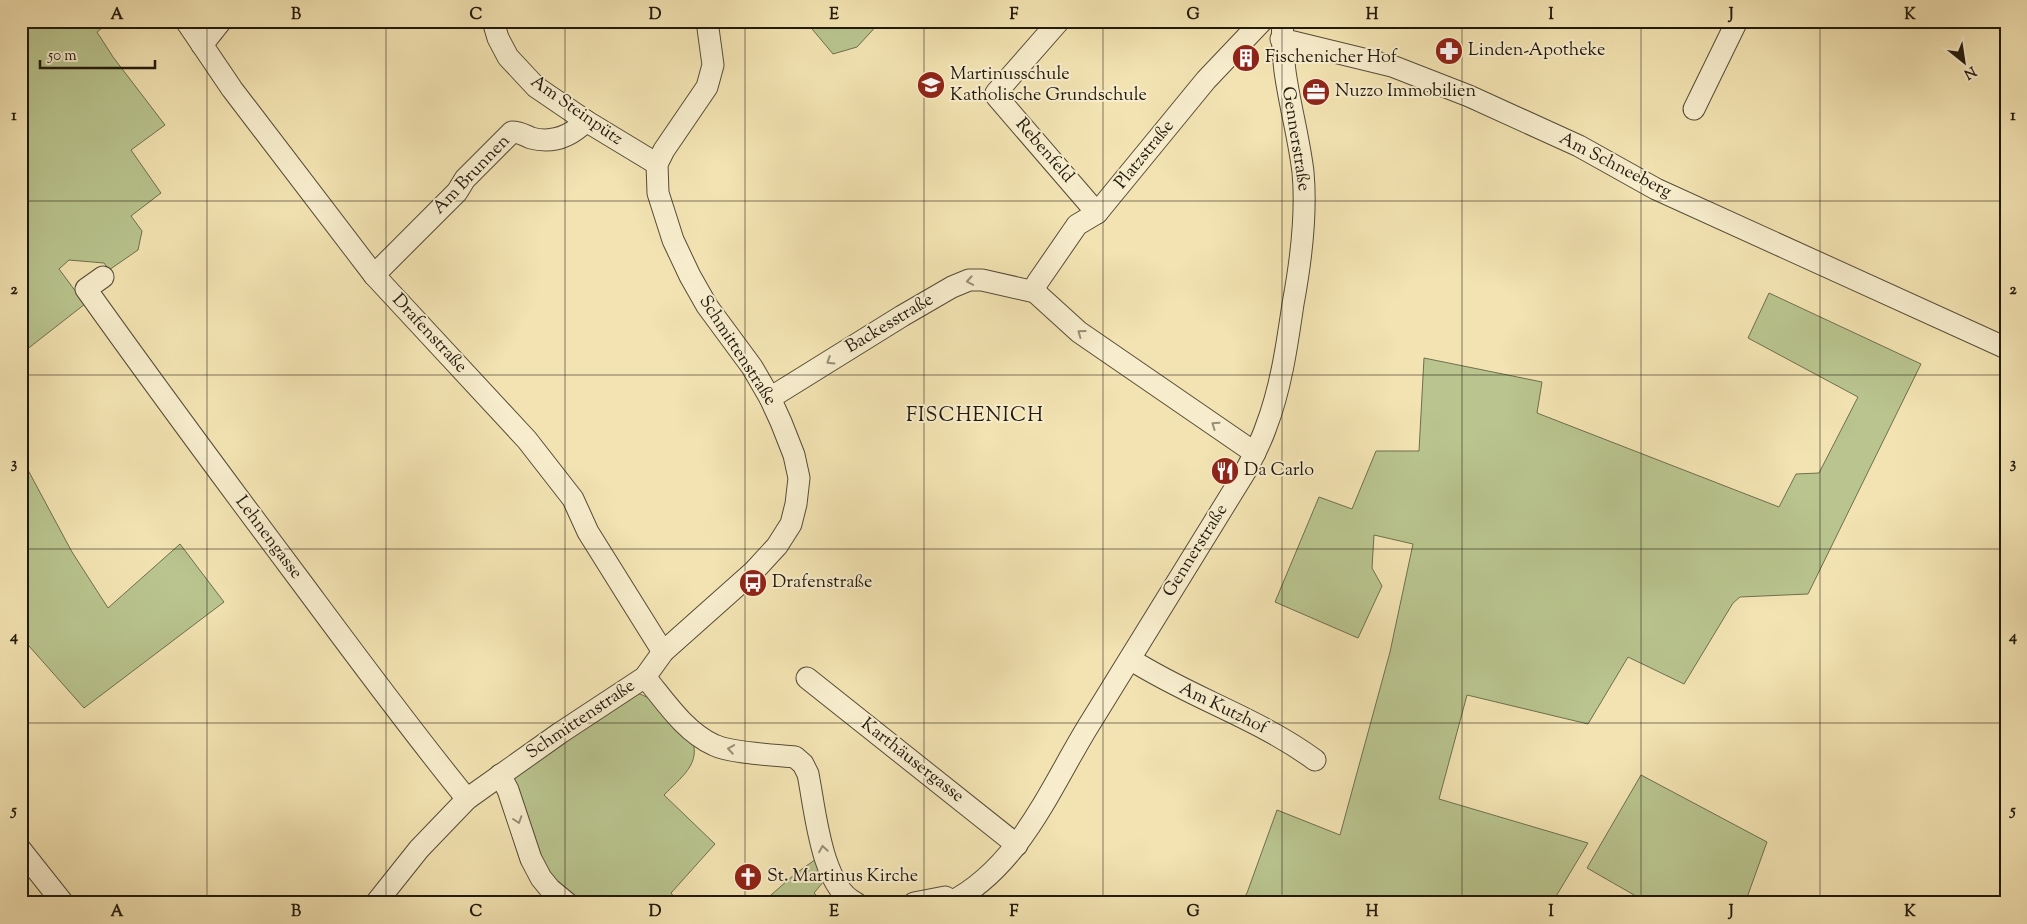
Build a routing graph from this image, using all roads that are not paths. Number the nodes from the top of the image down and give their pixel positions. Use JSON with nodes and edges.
{"nodes":[{"id":1,"x":186,"y":21,"type":"edge"},
{"id":2,"x":221,"y":21,"type":"edge"},
{"id":3,"x":493,"y":21,"type":"edge"},
{"id":4,"x":707,"y":21,"type":"edge"},
{"id":5,"x":1059,"y":21,"type":"edge"},
{"id":6,"x":1262,"y":21,"type":"edge"},
{"id":7,"x":1737,"y":21,"type":"edge"},
{"id":8,"x":1282,"y":30,"type":"edge"},
{"id":9,"x":202,"y":46,"type":"junction"},
{"id":10,"x":1694,"y":109,"type":"dead end"},
{"id":11,"x":586,"y":121,"type":"junction"},
{"id":12,"x":658,"y":164,"type":"junction"},
{"id":13,"x":1097,"y":213,"type":"junction"},
{"id":14,"x":374,"y":275,"type":"junction"},
{"id":15,"x":103,"y":277,"type":"dead end"},
{"id":16,"x":1026,"y":290,"type":"junction"},
{"id":17,"x":2006,"y":348,"type":"edge"},
{"id":18,"x":770,"y":398,"type":"junction"},
{"id":19,"x":1255,"y":453,"type":"junction"},
{"id":20,"x":663,"y":652,"type":"junction"},
{"id":21,"x":1130,"y":659,"type":"junction"},
{"id":22,"x":646,"y":677,"type":"junction"},
{"id":23,"x":806,"y":678,"type":"dead end"},
{"id":24,"x":1314,"y":760,"type":"dead end"},
{"id":25,"x":500,"y":775,"type":"junction"},
{"id":26,"x":467,"y":799,"type":"junction"},
{"id":27,"x":1017,"y":845,"type":"junction"},
{"id":28,"x":21,"y":850,"type":"edge"},
{"id":29,"x":951,"y":902,"type":"edge"},
{"id":30,"x":63,"y":903,"type":"edge"},
{"id":31,"x":376,"y":903,"type":"edge"},
{"id":32,"x":567,"y":903,"type":"edge"},
{"id":33,"x":856,"y":903,"type":"edge"},
{"id":34,"x":914,"y":903,"type":"edge"}],
"edges":[{"from":1,"to":9,"type":"street","name":"Drafenstraße"},
{"from":2,"to":9,"type":"street"},
{"from":3,"to":11,"type":"street","name":"Am Steinpütz"},
{"from":4,"to":12,"type":"street","name":"Schmittenstraße"},
{"from":5,"to":13,"type":"street","name":"Rebenfeld"},
{"from":6,"to":13,"type":"street","name":"Platzstraße"},
{"from":7,"to":10,"type":"street"},
{"from":8,"to":17,"type":"street","name":"Am Schneeberg"},
{"from":8,"to":19,"type":"street","name":"Gennerstraße"},
{"from":9,"to":14,"type":"street","name":"Drafenstraße"},
{"from":11,"to":12,"type":"street","name":"Am Steinpütz"},
{"from":11,"to":14,"type":"street","name":"Am Brunnen"},
{"from":12,"to":18,"type":"street","name":"Schmittenstraße"},
{"from":13,"to":16,"type":"street","name":"Platzstraße"},
{"from":14,"to":20,"type":"street","name":"Drafenstraße"},
{"from":15,"to":26,"type":"street","name":"Lehnengasse"},
{"from":16,"to":18,"type":"street","name":"Backesstraße","one_way":true},
{"from":19,"to":16,"type":"street","one_way":true},
{"from":18,"to":20,"type":"street","name":"Schmittenstraße"},
{"from":19,"to":21,"type":"street","name":"Gennerstraße"},
{"from":20,"to":22,"type":"street","name":"Schmittenstraße"},
{"from":21,"to":24,"type":"street","name":"Am Kutzhof"},
{"from":21,"to":27,"type":"street","name":"Gennerstraße"},
{"from":22,"to":25,"type":"street","name":"Schmittenstraße"},
{"from":33,"to":22,"type":"street","one_way":true},
{"from":23,"to":27,"type":"street","name":"Karthäusergasse"},
{"from":25,"to":26,"type":"street","name":"Schmittenstraße"},
{"from":25,"to":32,"type":"street","one_way":true},
{"from":26,"to":31,"type":"street","name":"Schmittenstraße"},
{"from":27,"to":29,"type":"street","name":"Gennerstraße"},
{"from":28,"to":30,"type":"street"},
{"from":29,"to":34,"type":"street"}]}
